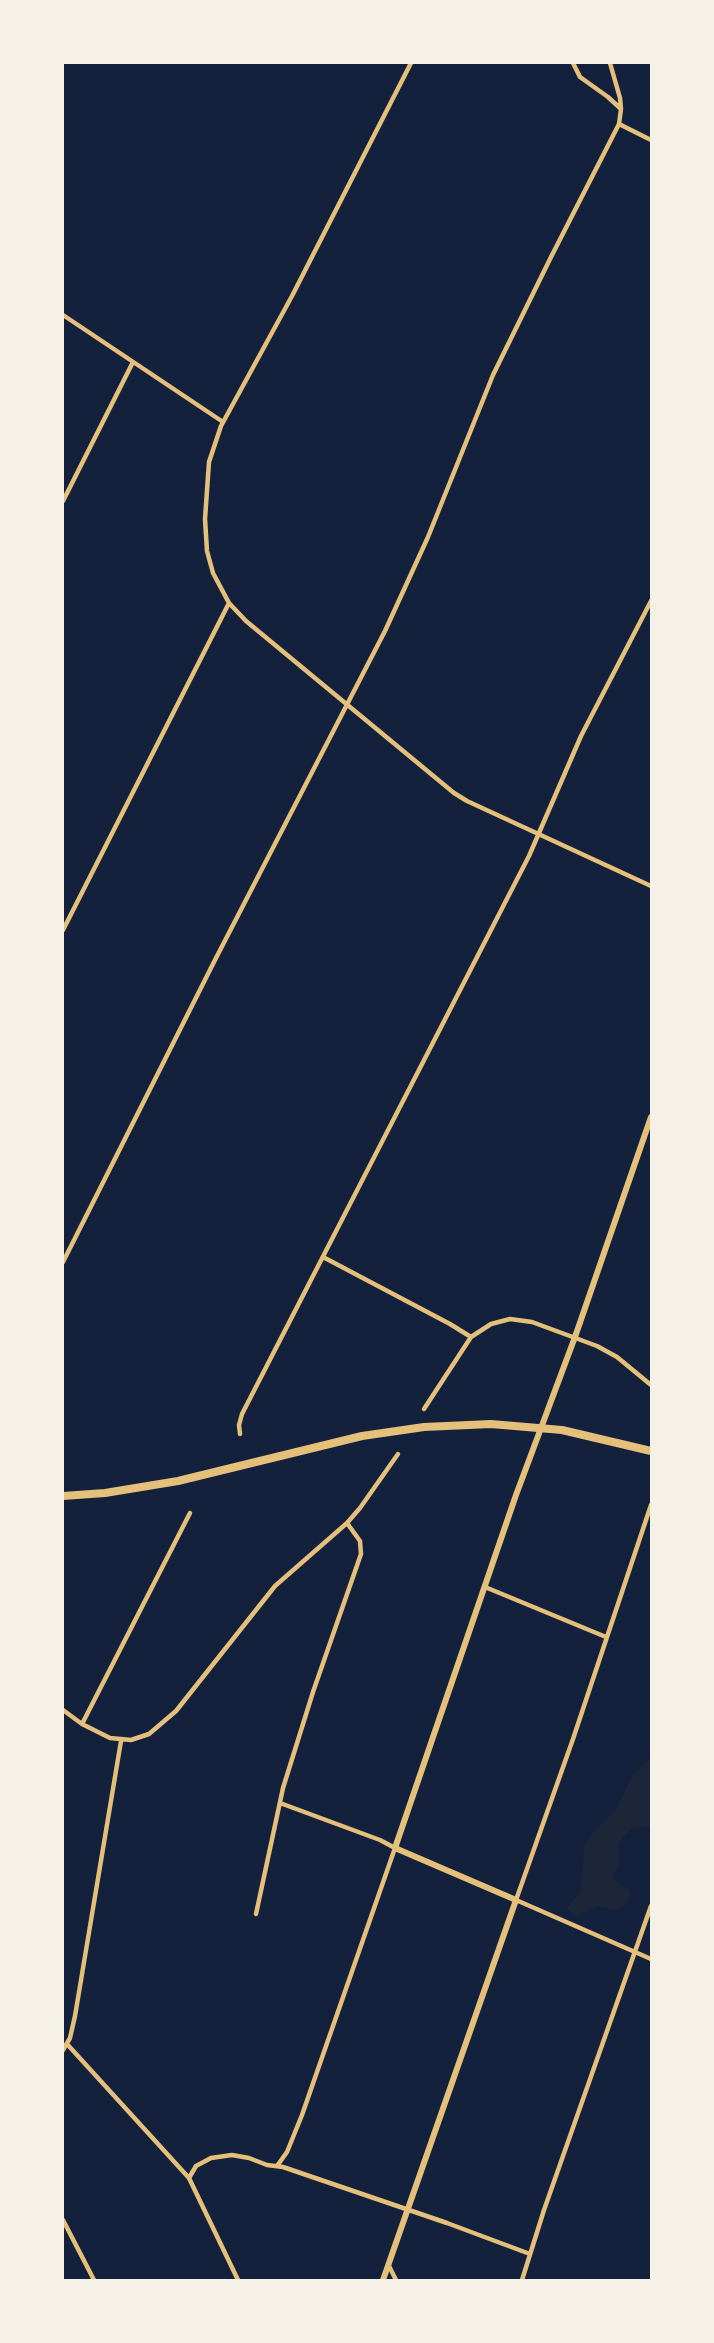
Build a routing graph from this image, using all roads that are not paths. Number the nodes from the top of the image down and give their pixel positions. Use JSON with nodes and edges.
{"nodes":[{"id":1,"x":411,"y":63,"type":"edge"},
{"id":2,"x":610,"y":63,"type":"edge"},
{"id":3,"x":574,"y":65,"type":"edge"},
{"id":4,"x":621,"y":110,"type":"junction"},
{"id":5,"x":619,"y":124,"type":"junction"},
{"id":6,"x":651,"y":140,"type":"edge"},
{"id":7,"x":63,"y":315,"type":"edge"},
{"id":8,"x":133,"y":362,"type":"junction"},
{"id":9,"x":223,"y":422,"type":"junction"},
{"id":10,"x":63,"y":501,"type":"edge"},
{"id":11,"x":651,"y":601,"type":"edge"},
{"id":12,"x":229,"y":603,"type":"junction"},
{"id":13,"x":347,"y":704,"type":"junction"},
{"id":14,"x":539,"y":833,"type":"junction"},
{"id":15,"x":651,"y":886,"type":"edge"},
{"id":16,"x":63,"y":930,"type":"edge"},
{"id":17,"x":651,"y":1117,"type":"edge"},
{"id":18,"x":323,"y":1257,"type":"junction"},
{"id":19,"x":63,"y":1262,"type":"edge"},
{"id":20,"x":471,"y":1337,"type":"junction"},
{"id":21,"x":575,"y":1337,"type":"junction"},
{"id":22,"x":651,"y":1385,"type":"edge"},
{"id":23,"x":424,"y":1409,"type":"dead end"},
{"id":24,"x":541,"y":1428,"type":"junction"},
{"id":25,"x":240,"y":1434,"type":"dead end"},
{"id":26,"x":651,"y":1451,"type":"edge"},
{"id":27,"x":398,"y":1454,"type":"dead end"},
{"id":28,"x":63,"y":1496,"type":"edge"},
{"id":29,"x":651,"y":1505,"type":"edge"},
{"id":30,"x":190,"y":1513,"type":"dead end"},
{"id":31,"x":347,"y":1523,"type":"junction"},
{"id":32,"x":485,"y":1587,"type":"junction"},
{"id":33,"x":606,"y":1637,"type":"junction"},
{"id":34,"x":63,"y":1710,"type":"edge"},
{"id":35,"x":82,"y":1724,"type":"junction"},
{"id":36,"x":121,"y":1741,"type":"junction"},
{"id":37,"x":280,"y":1803,"type":"junction"},
{"id":38,"x":395,"y":1848,"type":"junction"},
{"id":39,"x":516,"y":1900,"type":"junction"},
{"id":40,"x":651,"y":1906,"type":"edge"},
{"id":41,"x":256,"y":1914,"type":"dead end"},
{"id":42,"x":635,"y":1952,"type":"junction"},
{"id":43,"x":651,"y":1959,"type":"edge"},
{"id":44,"x":67,"y":2044,"type":"junction"},
{"id":45,"x":63,"y":2050,"type":"edge"},
{"id":46,"x":277,"y":2166,"type":"junction"},
{"id":47,"x":189,"y":2178,"type":"junction"},
{"id":48,"x":408,"y":2210,"type":"junction"},
{"id":49,"x":63,"y":2220,"type":"edge"},
{"id":50,"x":530,"y":2254,"type":"junction"},
{"id":51,"x":389,"y":2266,"type":"junction"},
{"id":52,"x":94,"y":2280,"type":"edge"},
{"id":53,"x":238,"y":2280,"type":"edge"},
{"id":54,"x":384,"y":2280,"type":"edge"},
{"id":55,"x":396,"y":2280,"type":"edge"},
{"id":56,"x":522,"y":2280,"type":"edge"}],
"edges":[{"from":1,"to":9,"type":"street"},
{"from":2,"to":4,"type":"street"},
{"from":3,"to":4,"type":"street"},
{"from":4,"to":5,"type":"street"},
{"from":5,"to":6,"type":"street"},
{"from":5,"to":13,"type":"street"},
{"from":7,"to":8,"type":"street"},
{"from":8,"to":9,"type":"street"},
{"from":8,"to":10,"type":"street"},
{"from":9,"to":12,"type":"street"},
{"from":11,"to":14,"type":"street"},
{"from":12,"to":13,"type":"street"},
{"from":12,"to":16,"type":"street"},
{"from":13,"to":14,"type":"street"},
{"from":13,"to":19,"type":"street"},
{"from":14,"to":15,"type":"street"},
{"from":14,"to":18,"type":"street"},
{"from":17,"to":21,"type":"street"},
{"from":18,"to":20,"type":"street"},
{"from":18,"to":25,"type":"street"},
{"from":20,"to":21,"type":"street"},
{"from":20,"to":23,"type":"street"},
{"from":21,"to":22,"type":"street"},
{"from":21,"to":24,"type":"street"},
{"from":24,"to":26,"type":"main road"},
{"from":24,"to":28,"type":"main road"},
{"from":24,"to":32,"type":"street"},
{"from":27,"to":31,"type":"street"},
{"from":29,"to":33,"type":"street"},
{"from":30,"to":35,"type":"street"},
{"from":31,"to":36,"type":"street"},
{"from":31,"to":37,"type":"street"},
{"from":32,"to":33,"type":"street"},
{"from":32,"to":38,"type":"street"},
{"from":33,"to":39,"type":"street"},
{"from":34,"to":35,"type":"street"},
{"from":35,"to":36,"type":"street"},
{"from":36,"to":44,"type":"street"},
{"from":37,"to":38,"type":"street"},
{"from":37,"to":41,"type":"street"},
{"from":38,"to":39,"type":"street"},
{"from":38,"to":46,"type":"street"},
{"from":39,"to":42,"type":"street"},
{"from":39,"to":48,"type":"street"},
{"from":40,"to":42,"type":"street"},
{"from":42,"to":43,"type":"street"},
{"from":42,"to":50,"type":"street"},
{"from":44,"to":45,"type":"street"},
{"from":44,"to":47,"type":"street"},
{"from":46,"to":47,"type":"street"},
{"from":46,"to":48,"type":"street"},
{"from":47,"to":53,"type":"street"},
{"from":48,"to":50,"type":"street"},
{"from":48,"to":51,"type":"street"},
{"from":49,"to":52,"type":"street"},
{"from":50,"to":56,"type":"street"},
{"from":51,"to":54,"type":"street"},
{"from":51,"to":55,"type":"street"}]}
